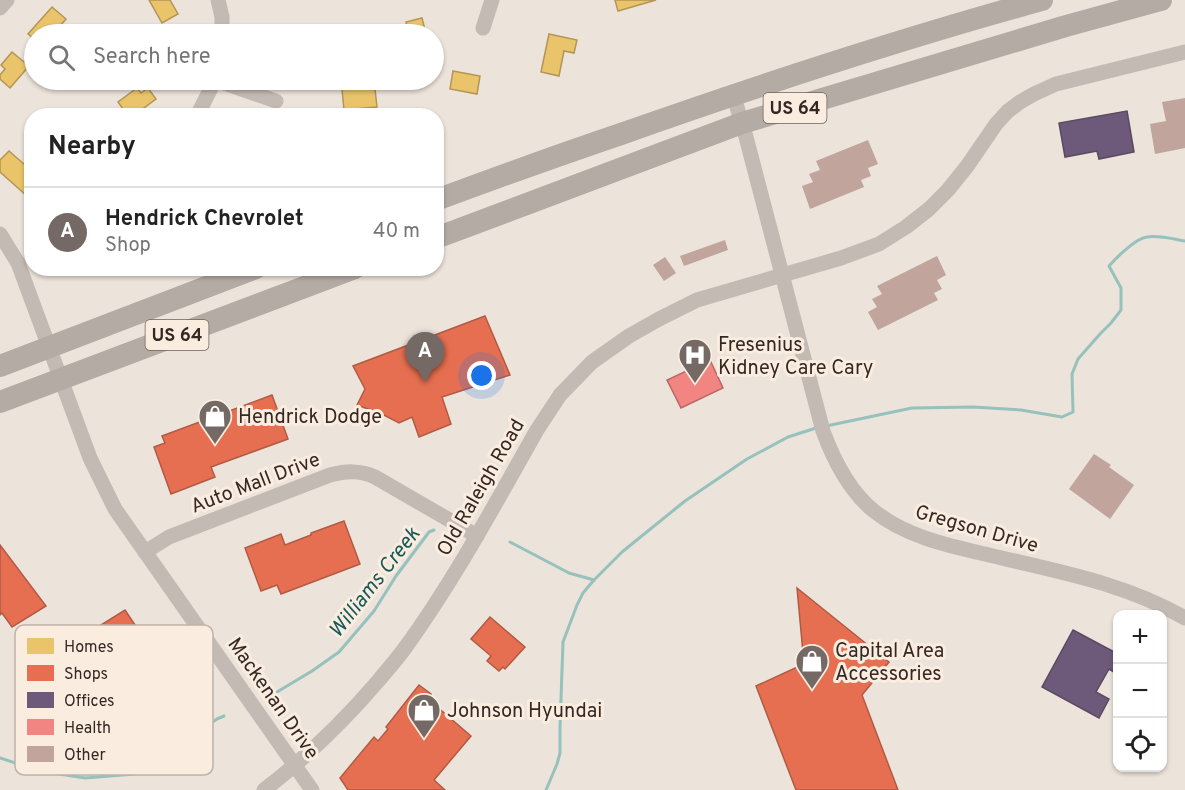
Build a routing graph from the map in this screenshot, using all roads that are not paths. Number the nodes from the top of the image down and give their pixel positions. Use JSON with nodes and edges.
{"nodes":[{"id":1,"x":7,"y":0,"type":"edge"},
{"id":2,"x":218,"y":0,"type":"edge"},
{"id":3,"x":492,"y":0,"type":"edge"},
{"id":4,"x":1042,"y":0,"type":"edge"},
{"id":5,"x":1161,"y":0,"type":"edge"},
{"id":6,"x":0,"y":8,"type":"edge"},
{"id":7,"x":222,"y":24,"type":"edge"},
{"id":8,"x":483,"y":28,"type":"dead end"},
{"id":9,"x":1185,"y":52,"type":"edge"},
{"id":10,"x":210,"y":90,"type":"edge"},
{"id":11,"x":244,"y":90,"type":"edge"},
{"id":12,"x":733,"y":94,"type":"junction"},
{"id":13,"x":276,"y":101,"type":"dead end"},
{"id":14,"x":200,"y":108,"type":"edge"},
{"id":15,"x":742,"y":123,"type":"junction"},
{"id":16,"x":444,"y":197,"type":"edge"},
{"id":17,"x":0,"y":234,"type":"edge"},
{"id":18,"x":444,"y":235,"type":"edge"},
{"id":19,"x":782,"y":275,"type":"junction"},
{"id":20,"x":235,"y":276,"type":"edge"},
{"id":21,"x":334,"y":276,"type":"edge"},
{"id":22,"x":50,"y":347,"type":"junction"},
{"id":23,"x":0,"y":366,"type":"edge"},
{"id":24,"x":61,"y":379,"type":"junction"},
{"id":25,"x":0,"y":402,"type":"edge"},
{"id":26,"x":477,"y":536,"type":"junction"},
{"id":27,"x":145,"y":552,"type":"junction"},
{"id":28,"x":1185,"y":618,"type":"edge"},
{"id":29,"x":197,"y":625,"type":"edge"},
{"id":30,"x":213,"y":648,"type":"edge"},
{"id":31,"x":296,"y":766,"type":"junction"},
{"id":32,"x":264,"y":790,"type":"edge"},
{"id":33,"x":312,"y":790,"type":"edge"}],
"edges":[{"from":1,"to":6,"type":"street"},
{"from":2,"to":7,"type":"street"},
{"from":3,"to":8,"type":"street"},
{"from":4,"to":12,"type":"highway","number":"US 64"},
{"from":5,"to":15,"type":"highway","number":"US 64"},
{"from":9,"to":19,"type":"street","name":"Old Raleigh Road"},
{"from":10,"to":14,"type":"street"},
{"from":11,"to":13,"type":"street"},
{"from":12,"to":15,"type":"street","name":"Gregson Drive"},
{"from":12,"to":16,"type":"highway","number":"US 64"},
{"from":15,"to":18,"type":"highway","number":"US 64"},
{"from":15,"to":19,"type":"street","name":"Gregson Drive"},
{"from":17,"to":22,"type":"street","name":"Mackenan Drive"},
{"from":19,"to":26,"type":"street","name":"Old Raleigh Road"},
{"from":19,"to":28,"type":"street","name":"Gregson Drive"},
{"from":20,"to":22,"type":"highway","number":"US 64"},
{"from":21,"to":24,"type":"highway","number":"US 64"},
{"from":22,"to":23,"type":"highway","number":"US 64"},
{"from":22,"to":24,"type":"street","name":"Mackenan Drive"},
{"from":24,"to":25,"type":"highway","number":"US 64"},
{"from":24,"to":27,"type":"street","name":"Mackenan Drive"},
{"from":26,"to":27,"type":"street","name":"Auto Mall Drive"},
{"from":26,"to":31,"type":"street","name":"Old Raleigh Road"},
{"from":27,"to":29,"type":"street","name":"Mackenan Drive"},
{"from":30,"to":31,"type":"street","name":"Mackenan Drive"},
{"from":31,"to":32,"type":"street","name":"Old Raleigh Road"},
{"from":31,"to":33,"type":"street","name":"Mackenan Drive"}]}
